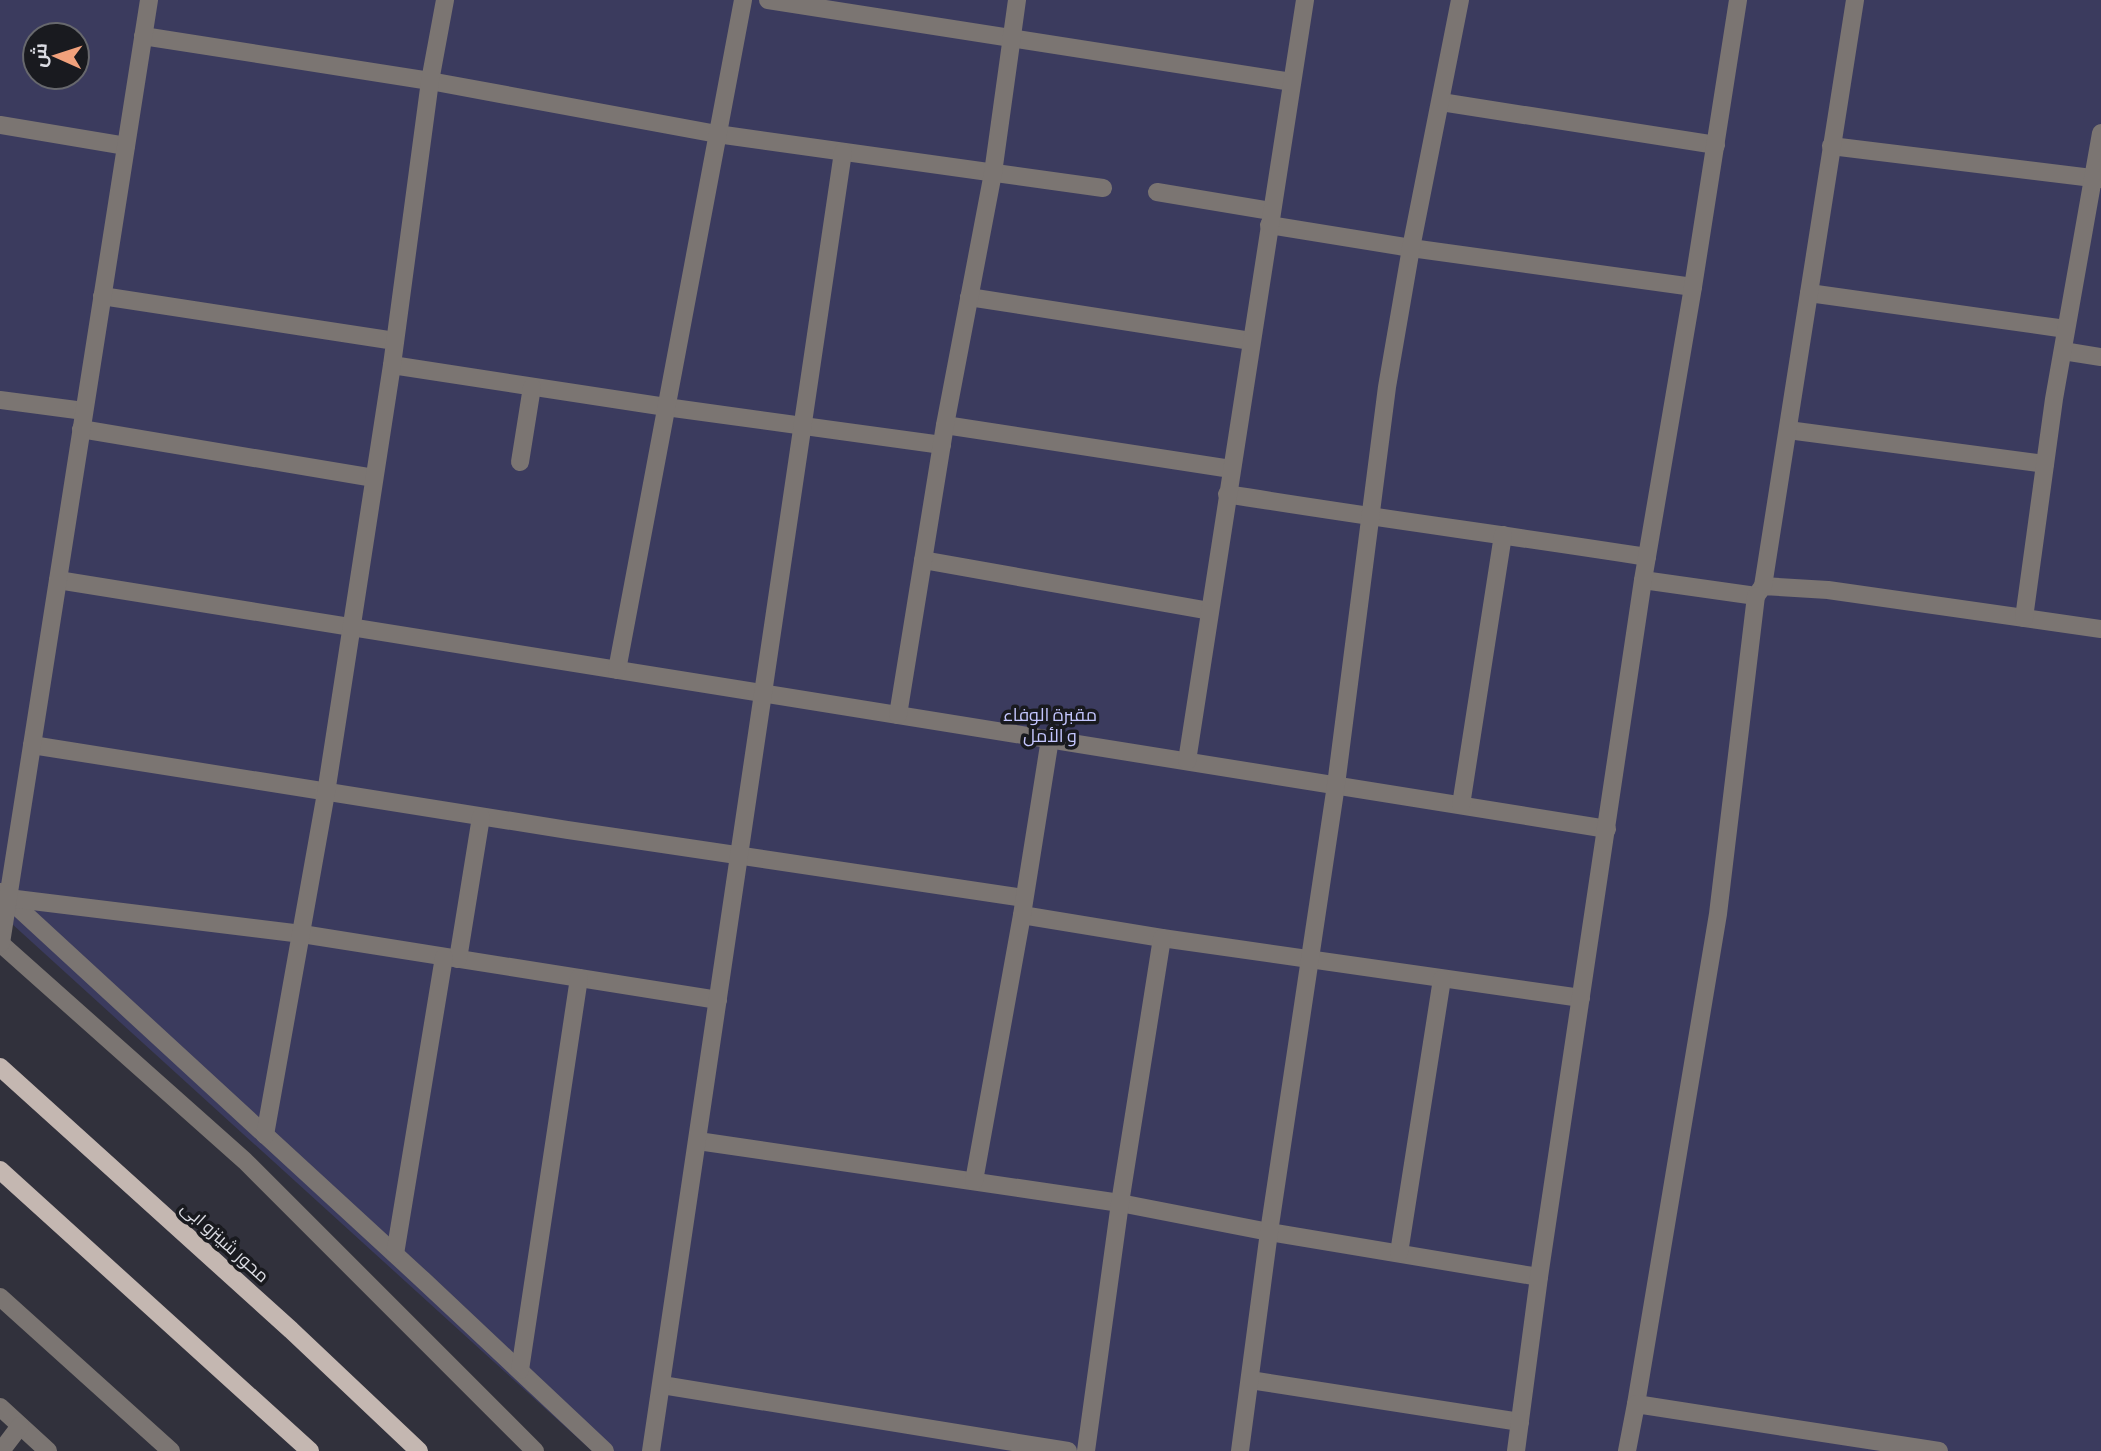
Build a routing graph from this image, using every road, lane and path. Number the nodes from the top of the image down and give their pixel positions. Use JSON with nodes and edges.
{"nodes":[{"id":1,"x":149,"y":0,"type":"edge"},
{"id":2,"x":445,"y":0,"type":"edge"},
{"id":3,"x":743,"y":0,"type":"edge"},
{"id":4,"x":768,"y":0,"type":"edge"},
{"id":5,"x":1017,"y":0,"type":"edge"},
{"id":6,"x":1305,"y":0,"type":"edge"},
{"id":7,"x":1460,"y":0,"type":"edge"},
{"id":8,"x":1738,"y":0,"type":"edge"},
{"id":9,"x":1855,"y":0,"type":"edge"},
{"id":10,"x":143,"y":36,"type":"junction"},
{"id":11,"x":1011,"y":37,"type":"junction"},
{"id":12,"x":430,"y":81,"type":"junction"},
{"id":13,"x":1292,"y":82,"type":"junction"},
{"id":14,"x":1441,"y":102,"type":"junction"},
{"id":15,"x":0,"y":125,"type":"edge"},
{"id":16,"x":2101,"y":133,"type":"edge"},
{"id":17,"x":717,"y":134,"type":"junction"},
{"id":18,"x":1716,"y":145,"type":"junction"},
{"id":19,"x":126,"y":146,"type":"junction"},
{"id":20,"x":1831,"y":146,"type":"junction"},
{"id":21,"x":843,"y":152,"type":"junction"},
{"id":22,"x":993,"y":173,"type":"junction"},
{"id":23,"x":2097,"y":178,"type":"edge"},
{"id":24,"x":1103,"y":188,"type":"dead end"},
{"id":25,"x":1157,"y":192,"type":"dead end"},
{"id":26,"x":1270,"y":218,"type":"junction"},
{"id":27,"x":1411,"y":248,"type":"junction"},
{"id":28,"x":1693,"y":286,"type":"junction"},
{"id":29,"x":1809,"y":293,"type":"junction"},
{"id":30,"x":102,"y":296,"type":"junction"},
{"id":31,"x":969,"y":297,"type":"junction"},
{"id":32,"x":2066,"y":329,"type":"junction"},
{"id":33,"x":395,"y":341,"type":"junction"},
{"id":34,"x":1251,"y":341,"type":"junction"},
{"id":35,"x":2063,"y":351,"type":"junction"},
{"id":36,"x":2101,"y":357,"type":"edge"},
{"id":37,"x":392,"y":365,"type":"junction"},
{"id":38,"x":532,"y":387,"type":"junction"},
{"id":39,"x":0,"y":400,"type":"edge"},
{"id":40,"x":666,"y":407,"type":"junction"},
{"id":41,"x":83,"y":420,"type":"junction"},
{"id":42,"x":945,"y":425,"type":"junction"},
{"id":43,"x":802,"y":426,"type":"junction"},
{"id":44,"x":1788,"y":430,"type":"junction"},
{"id":45,"x":942,"y":445,"type":"junction"},
{"id":46,"x":520,"y":462,"type":"dead end"},
{"id":47,"x":2045,"y":464,"type":"junction"},
{"id":48,"x":1231,"y":469,"type":"junction"},
{"id":49,"x":374,"y":478,"type":"junction"},
{"id":50,"x":1227,"y":495,"type":"junction"},
{"id":51,"x":1371,"y":518,"type":"junction"},
{"id":52,"x":1503,"y":535,"type":"junction"},
{"id":53,"x":1647,"y":557,"type":"junction"},
{"id":54,"x":923,"y":560,"type":"junction"},
{"id":55,"x":58,"y":580,"type":"junction"},
{"id":56,"x":1643,"y":580,"type":"junction"},
{"id":57,"x":1760,"y":591,"type":"junction"},
{"id":58,"x":1209,"y":611,"type":"junction"},
{"id":59,"x":2024,"y":618,"type":"junction"},
{"id":60,"x":351,"y":626,"type":"junction"},
{"id":61,"x":2101,"y":629,"type":"edge"},
{"id":62,"x":617,"y":670,"type":"junction"},
{"id":63,"x":763,"y":693,"type":"junction"},
{"id":64,"x":898,"y":715,"type":"junction"},
{"id":65,"x":1050,"y":739,"type":"junction"},
{"id":66,"x":32,"y":745,"type":"junction"},
{"id":67,"x":1186,"y":761,"type":"junction"},
{"id":68,"x":1336,"y":785,"type":"junction"},
{"id":69,"x":326,"y":793,"type":"junction"},
{"id":70,"x":1461,"y":805,"type":"junction"},
{"id":71,"x":481,"y":817,"type":"junction"},
{"id":72,"x":1607,"y":829,"type":"junction"},
{"id":73,"x":739,"y":857,"type":"junction"},
{"id":74,"x":4,"y":895,"type":"edge"},
{"id":75,"x":1023,"y":906,"type":"junction"},
{"id":76,"x":302,"y":934,"type":"junction"},
{"id":77,"x":1162,"y":938,"type":"junction"},
{"id":78,"x":0,"y":943,"type":"edge"},
{"id":79,"x":1310,"y":957,"type":"junction"},
{"id":80,"x":451,"y":958,"type":"junction"},
{"id":81,"x":579,"y":978,"type":"junction"},
{"id":82,"x":1442,"y":979,"type":"junction"},
{"id":83,"x":1581,"y":998,"type":"junction"},
{"id":84,"x":718,"y":1000,"type":"junction"},
{"id":85,"x":0,"y":1067,"type":"edge"},
{"id":86,"x":265,"y":1135,"type":"junction"},
{"id":87,"x":698,"y":1140,"type":"junction"},
{"id":88,"x":0,"y":1170,"type":"edge"},
{"id":89,"x":974,"y":1181,"type":"junction"},
{"id":90,"x":1120,"y":1203,"type":"junction"},
{"id":91,"x":1269,"y":1232,"type":"junction"},
{"id":92,"x":1399,"y":1253,"type":"junction"},
{"id":93,"x":395,"y":1254,"type":"junction"},
{"id":94,"x":1539,"y":1277,"type":"junction"},
{"id":95,"x":0,"y":1297,"type":"edge"},
{"id":96,"x":520,"y":1370,"type":"junction"},
{"id":97,"x":1250,"y":1380,"type":"junction"},
{"id":98,"x":662,"y":1385,"type":"junction"},
{"id":99,"x":1636,"y":1404,"type":"junction"},
{"id":100,"x":0,"y":1407,"type":"edge"},
{"id":101,"x":1520,"y":1422,"type":"junction"},
{"id":102,"x":20,"y":1426,"type":"junction"},
{"id":103,"x":1,"y":1451,"type":"edge"},
{"id":104,"x":48,"y":1451,"type":"edge"},
{"id":105,"x":171,"y":1451,"type":"edge"},
{"id":106,"x":310,"y":1451,"type":"edge"},
{"id":107,"x":419,"y":1451,"type":"edge"},
{"id":108,"x":535,"y":1451,"type":"edge"},
{"id":109,"x":605,"y":1451,"type":"edge"},
{"id":110,"x":651,"y":1451,"type":"edge"},
{"id":111,"x":1068,"y":1451,"type":"edge"},
{"id":112,"x":1086,"y":1451,"type":"edge"},
{"id":113,"x":1240,"y":1451,"type":"edge"},
{"id":114,"x":1516,"y":1451,"type":"edge"},
{"id":115,"x":1628,"y":1451,"type":"edge"},
{"id":116,"x":1939,"y":1451,"type":"edge"}],
"edges":[{"from":1,"to":10,"type":"street"},
{"from":2,"to":12,"type":"street"},
{"from":3,"to":17,"type":"street"},
{"from":4,"to":11,"type":"street"},
{"from":5,"to":11,"type":"street"},
{"from":6,"to":13,"type":"street"},
{"from":7,"to":14,"type":"street"},
{"from":8,"to":18,"type":"street"},
{"from":9,"to":20,"type":"street"},
{"from":10,"to":12,"type":"street"},
{"from":10,"to":19,"type":"street"},
{"from":11,"to":13,"type":"street"},
{"from":11,"to":22,"type":"street"},
{"from":12,"to":17,"type":"street"},
{"from":12,"to":33,"type":"street"},
{"from":13,"to":26,"type":"street"},
{"from":14,"to":18,"type":"street"},
{"from":14,"to":27,"type":"street"},
{"from":15,"to":19,"type":"street"},
{"from":16,"to":23,"type":"street"},
{"from":17,"to":21,"type":"street"},
{"from":17,"to":40,"type":"street"},
{"from":18,"to":28,"type":"street"},
{"from":19,"to":30,"type":"street"},
{"from":20,"to":23,"type":"street"},
{"from":20,"to":29,"type":"street"},
{"from":21,"to":22,"type":"street"},
{"from":21,"to":43,"type":"street"},
{"from":22,"to":24,"type":"street"},
{"from":22,"to":31,"type":"street"},
{"from":23,"to":32,"type":"street"},
{"from":25,"to":26,"type":"street"},
{"from":26,"to":27,"type":"street"},
{"from":26,"to":34,"type":"street"},
{"from":27,"to":28,"type":"street"},
{"from":27,"to":51,"type":"street"},
{"from":28,"to":53,"type":"street"},
{"from":29,"to":32,"type":"street"},
{"from":29,"to":44,"type":"street"},
{"from":30,"to":33,"type":"street"},
{"from":30,"to":41,"type":"street"},
{"from":31,"to":34,"type":"street"},
{"from":31,"to":42,"type":"street"},
{"from":32,"to":35,"type":"street"},
{"from":33,"to":37,"type":"street"},
{"from":34,"to":48,"type":"street"},
{"from":35,"to":36,"type":"street"},
{"from":35,"to":47,"type":"street"},
{"from":37,"to":38,"type":"street"},
{"from":37,"to":49,"type":"street"},
{"from":38,"to":40,"type":"street"},
{"from":38,"to":46,"type":"street"},
{"from":39,"to":41,"type":"street"},
{"from":40,"to":43,"type":"street"},
{"from":40,"to":62,"type":"street"},
{"from":41,"to":49,"type":"street"},
{"from":41,"to":55,"type":"street"},
{"from":42,"to":45,"type":"street"},
{"from":42,"to":48,"type":"street"},
{"from":43,"to":45,"type":"street"},
{"from":43,"to":63,"type":"street"},
{"from":44,"to":47,"type":"street"},
{"from":44,"to":57,"type":"street"},
{"from":45,"to":54,"type":"street"},
{"from":47,"to":59,"type":"street"},
{"from":48,"to":50,"type":"street"},
{"from":49,"to":60,"type":"street"},
{"from":50,"to":51,"type":"street"},
{"from":50,"to":58,"type":"street"},
{"from":51,"to":52,"type":"street"},
{"from":51,"to":68,"type":"street"},
{"from":52,"to":53,"type":"street"},
{"from":52,"to":70,"type":"street"},
{"from":53,"to":56,"type":"street"},
{"from":54,"to":58,"type":"street"},
{"from":54,"to":64,"type":"street"},
{"from":55,"to":60,"type":"street"},
{"from":55,"to":66,"type":"street"},
{"from":56,"to":57,"type":"street"},
{"from":56,"to":72,"type":"street"},
{"from":57,"to":59,"type":"street"},
{"from":57,"to":99,"type":"street"},
{"from":58,"to":67,"type":"street"},
{"from":59,"to":61,"type":"street"},
{"from":60,"to":62,"type":"street"},
{"from":60,"to":69,"type":"street"},
{"from":62,"to":63,"type":"street"},
{"from":63,"to":64,"type":"street"},
{"from":63,"to":73,"type":"street"},
{"from":64,"to":65,"type":"street"},
{"from":65,"to":67,"type":"street"},
{"from":65,"to":75,"type":"street"},
{"from":66,"to":69,"type":"street"},
{"from":66,"to":74,"type":"street"},
{"from":67,"to":68,"type":"street"},
{"from":68,"to":70,"type":"street"},
{"from":68,"to":79,"type":"street"},
{"from":69,"to":71,"type":"street"},
{"from":69,"to":76,"type":"street"},
{"from":70,"to":72,"type":"street"},
{"from":71,"to":73,"type":"street"},
{"from":71,"to":80,"type":"street"},
{"from":72,"to":83,"type":"street"},
{"from":73,"to":75,"type":"street"},
{"from":73,"to":84,"type":"street"},
{"from":74,"to":76,"type":"street"},
{"from":74,"to":78,"type":"street"},
{"from":74,"to":86,"type":"street"},
{"from":75,"to":77,"type":"street"},
{"from":75,"to":89,"type":"street"},
{"from":76,"to":80,"type":"street"},
{"from":76,"to":86,"type":"street"},
{"from":77,"to":79,"type":"street"},
{"from":77,"to":90,"type":"street"},
{"from":78,"to":108,"type":"street"},
{"from":79,"to":82,"type":"street"},
{"from":79,"to":91,"type":"street"},
{"from":80,"to":81,"type":"street"},
{"from":80,"to":93,"type":"street"},
{"from":81,"to":84,"type":"street"},
{"from":81,"to":96,"type":"street"},
{"from":82,"to":83,"type":"street"},
{"from":82,"to":92,"type":"street"},
{"from":83,"to":94,"type":"street"},
{"from":84,"to":87,"type":"street"},
{"from":85,"to":107,"type":"main road","name":"محور شينزو ابى"},
{"from":86,"to":93,"type":"street"},
{"from":87,"to":89,"type":"street"},
{"from":87,"to":98,"type":"street"},
{"from":88,"to":106,"type":"main road"},
{"from":89,"to":90,"type":"street"},
{"from":90,"to":91,"type":"street"},
{"from":90,"to":112,"type":"street"},
{"from":91,"to":92,"type":"street"},
{"from":91,"to":97,"type":"street"},
{"from":92,"to":94,"type":"street"},
{"from":93,"to":96,"type":"street"},
{"from":94,"to":101,"type":"street"},
{"from":95,"to":105,"type":"street"},
{"from":96,"to":109,"type":"street"},
{"from":97,"to":101,"type":"street"},
{"from":97,"to":113,"type":"street"},
{"from":98,"to":110,"type":"street"},
{"from":98,"to":111,"type":"street"},
{"from":99,"to":115,"type":"street"},
{"from":99,"to":116,"type":"street"},
{"from":100,"to":102,"type":"street"},
{"from":101,"to":114,"type":"street"},
{"from":102,"to":103,"type":"street"},
{"from":102,"to":104,"type":"street"}]}
